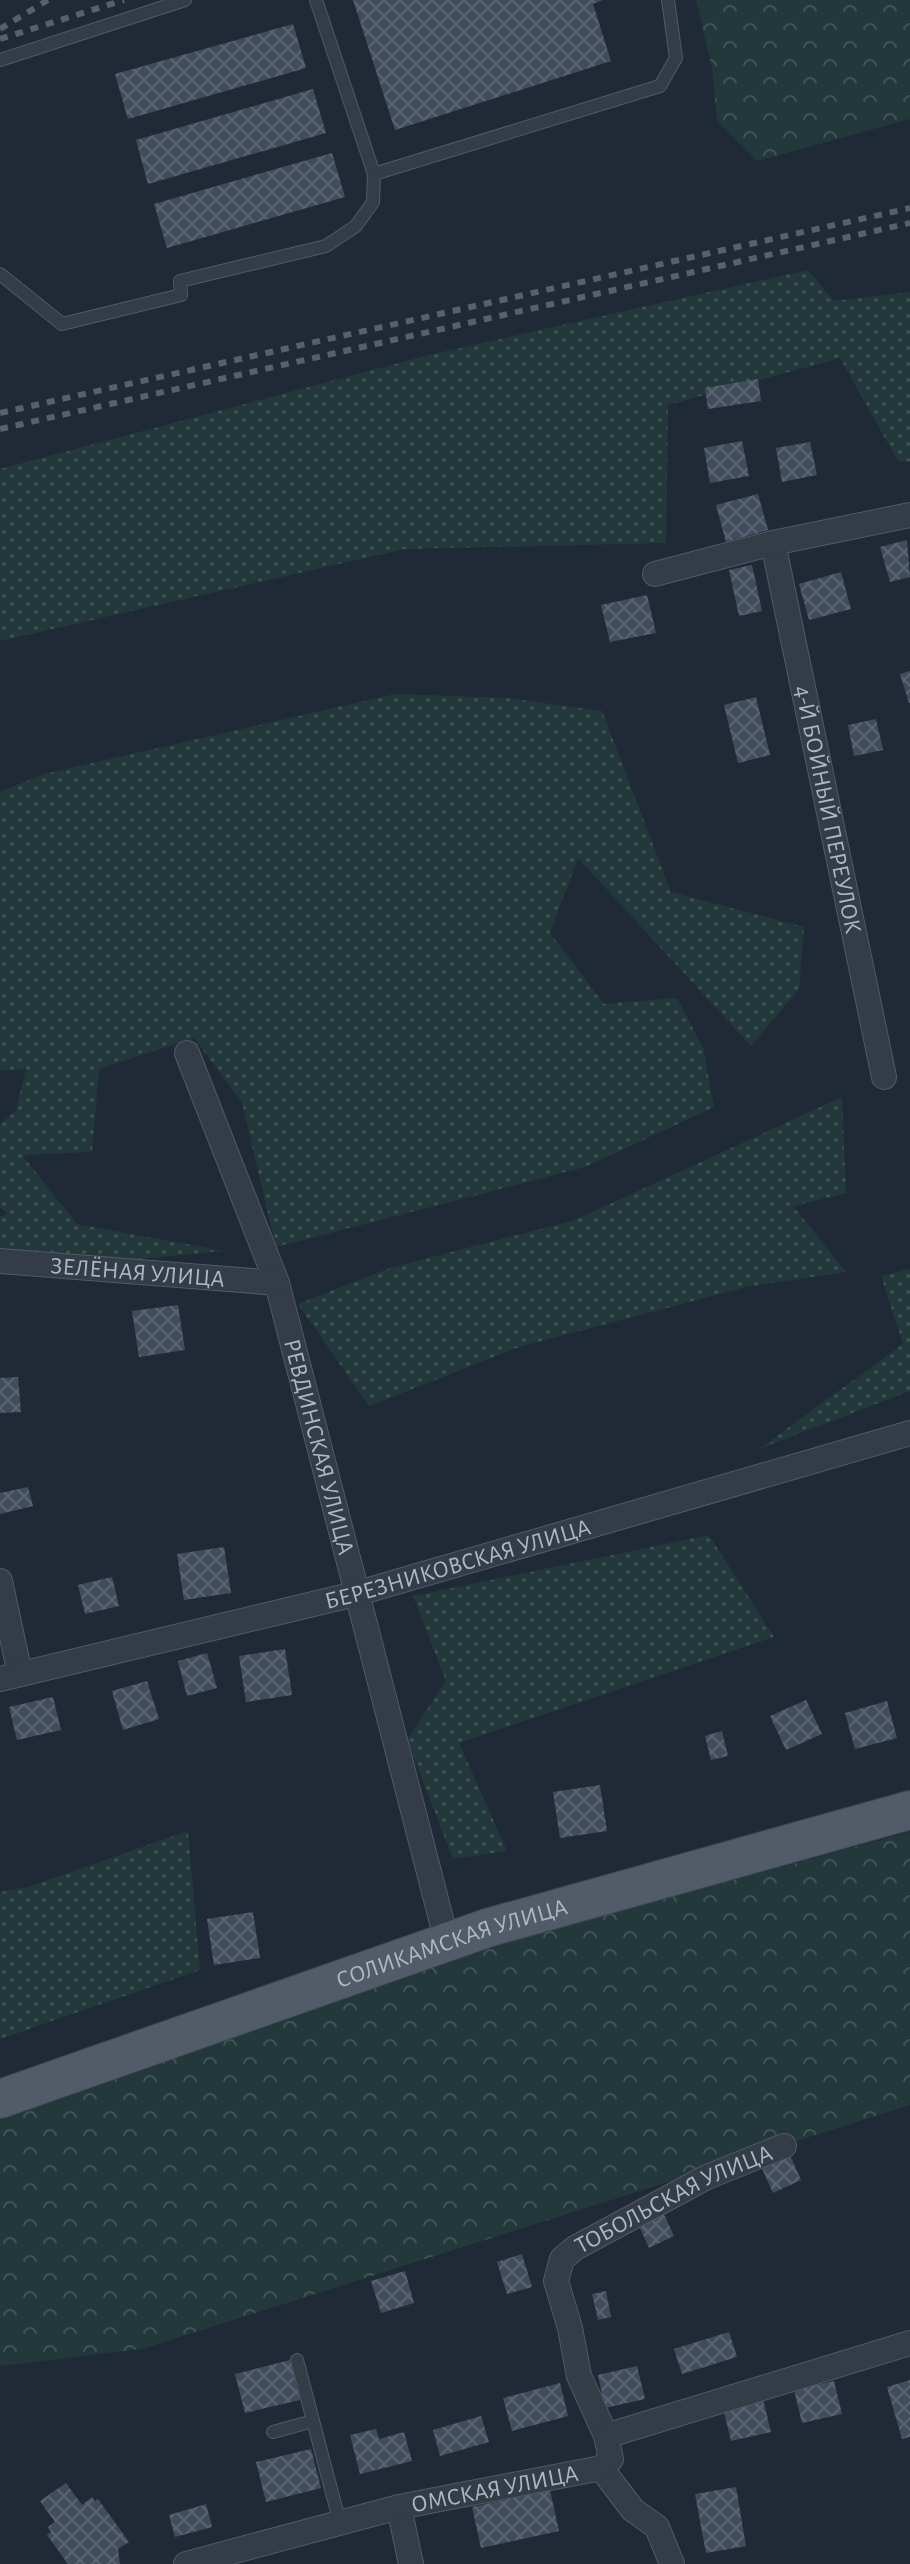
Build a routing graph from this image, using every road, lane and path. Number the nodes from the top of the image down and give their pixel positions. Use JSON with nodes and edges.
{"nodes":[{"id":1,"x":185,"y":0,"type":"edge"},
{"id":2,"x":316,"y":0,"type":"edge"},
{"id":3,"x":668,"y":0,"type":"edge"},
{"id":4,"x":0,"y":60,"type":"edge"},
{"id":5,"x":374,"y":174,"type":"junction"},
{"id":6,"x":0,"y":274,"type":"edge"},
{"id":7,"x":910,"y":515,"type":"edge"},
{"id":8,"x":773,"y":543,"type":"junction"},
{"id":9,"x":655,"y":574,"type":"dead end"},
{"id":10,"x":187,"y":1053,"type":"dead end"},
{"id":11,"x":884,"y":1077,"type":"dead end"},
{"id":12,"x":0,"y":1261,"type":"edge"},
{"id":13,"x":277,"y":1283,"type":"junction"},
{"id":14,"x":910,"y":1433,"type":"edge"},
{"id":15,"x":0,"y":1581,"type":"edge"},
{"id":16,"x":355,"y":1594,"type":"junction"},
{"id":17,"x":10,"y":1677,"type":"edge"},
{"id":18,"x":910,"y":1810,"type":"edge"},
{"id":19,"x":447,"y":1942,"type":"junction"},
{"id":20,"x":0,"y":2099,"type":"edge"},
{"id":21,"x":784,"y":2146,"type":"dead end"},
{"id":22,"x":910,"y":2343,"type":"edge"},
{"id":23,"x":297,"y":2360,"type":"dead end"},
{"id":24,"x":313,"y":2421,"type":"junction"},
{"id":25,"x":273,"y":2432,"type":"dead end"},
{"id":26,"x":606,"y":2436,"type":"junction"},
{"id":27,"x":601,"y":2468,"type":"junction"},
{"id":28,"x":399,"y":2507,"type":"junction"},
{"id":29,"x":340,"y":2523,"type":"junction"},
{"id":30,"x":186,"y":2564,"type":"edge"},
{"id":31,"x":411,"y":2564,"type":"edge"},
{"id":32,"x":672,"y":2564,"type":"edge"}],
"edges":[{"from":1,"to":4,"type":"lane"},
{"from":2,"to":5,"type":"lane"},
{"from":3,"to":5,"type":"lane"},
{"from":5,"to":6,"type":"lane"},
{"from":7,"to":8,"type":"street"},
{"from":8,"to":9,"type":"street"},
{"from":8,"to":11,"type":"street","name":"4-Й БОЙНЫЙ ПЕРЕУЛОК"},
{"from":10,"to":13,"type":"street","name":"РЕВДИНСКАЯ УЛИЦА"},
{"from":12,"to":13,"type":"street","name":"ЗЕЛЁНАЯ УЛИЦА"},
{"from":13,"to":16,"type":"street","name":"РЕВДИНСКАЯ УЛИЦА"},
{"from":14,"to":16,"type":"street","name":"БЕРЕЗНИКОВСКАЯ УЛИЦА"},
{"from":15,"to":17,"type":"street"},
{"from":16,"to":17,"type":"street","name":"БЕРЕЗНИКОВСКАЯ УЛИЦА"},
{"from":16,"to":19,"type":"street","name":"РЕВДИНСКАЯ УЛИЦА"},
{"from":18,"to":19,"type":"main road","name":"СОЛИКАМСКАЯ УЛИЦА"},
{"from":19,"to":20,"type":"main road","name":"СОЛИКАМСКАЯ УЛИЦА"},
{"from":21,"to":26,"type":"street","name":"ТОБОЛЬСКАЯ УЛИЦА"},
{"from":22,"to":26,"type":"street"},
{"from":23,"to":24,"type":"lane"},
{"from":24,"to":25,"type":"lane"},
{"from":24,"to":29,"type":"lane"},
{"from":26,"to":27,"type":"street","name":"ОМСКАЯ УЛИЦА"},
{"from":27,"to":28,"type":"street","name":"ОМСКАЯ УЛИЦА"},
{"from":27,"to":32,"type":"street"},
{"from":28,"to":29,"type":"street","name":"ОМСКАЯ УЛИЦА"},
{"from":28,"to":31,"type":"street"},
{"from":29,"to":30,"type":"street","name":"ОМСКАЯ УЛИЦА"}]}
